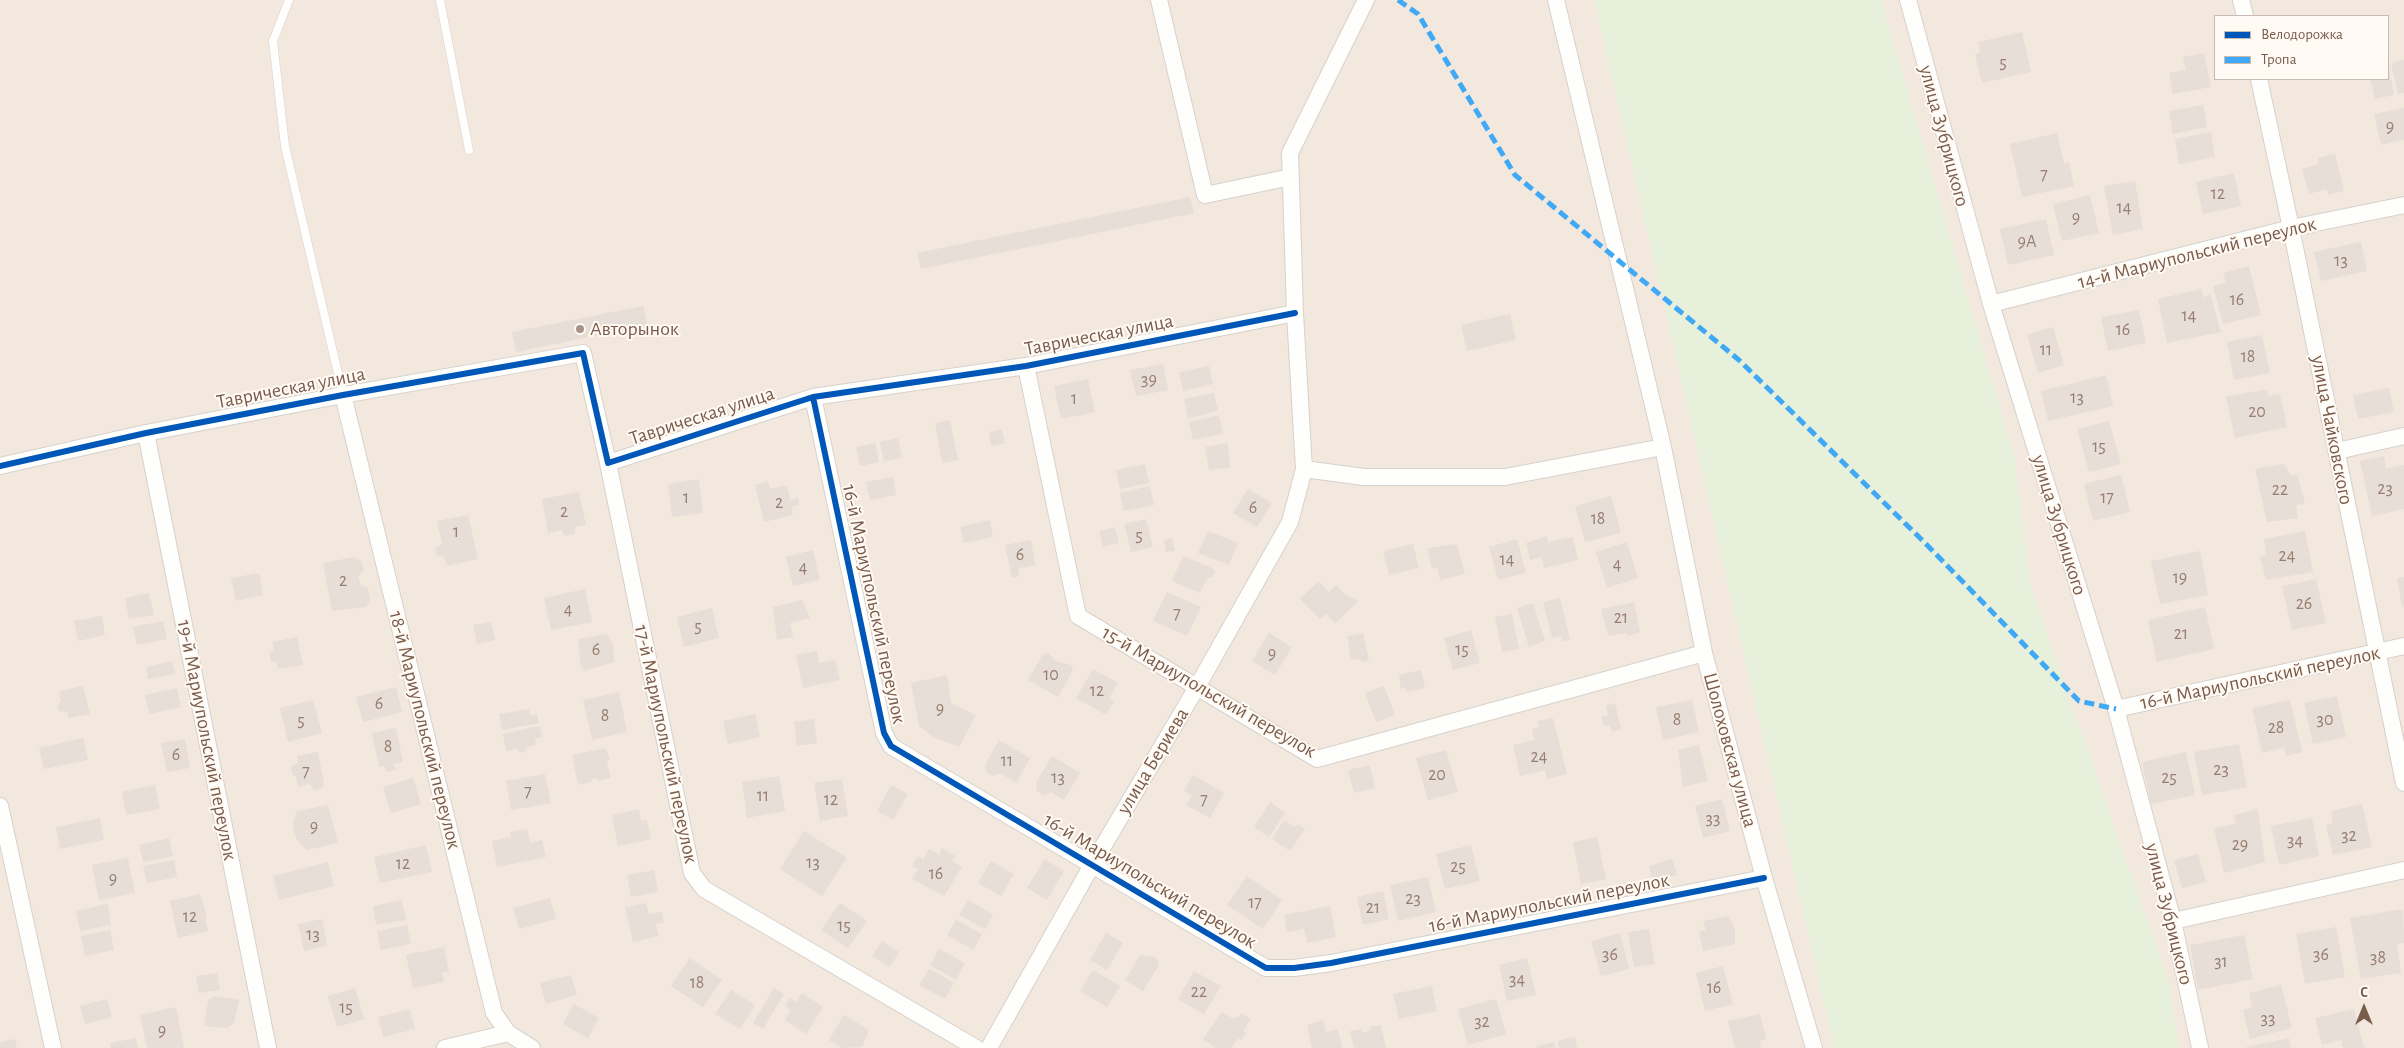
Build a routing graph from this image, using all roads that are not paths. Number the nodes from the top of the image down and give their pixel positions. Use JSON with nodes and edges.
{"nodes":[{"id":1,"x":289,"y":0,"type":"edge"},
{"id":2,"x":440,"y":0,"type":"edge"},
{"id":3,"x":1159,"y":0,"type":"edge"},
{"id":4,"x":1366,"y":0,"type":"edge"},
{"id":5,"x":1556,"y":0,"type":"edge"},
{"id":6,"x":2241,"y":0,"type":"edge"},
{"id":7,"x":1908,"y":2,"type":"edge"},
{"id":8,"x":2245,"y":15,"type":"edge"},
{"id":9,"x":2259,"y":80,"type":"edge"},
{"id":10,"x":469,"y":150,"type":"dead end"},
{"id":11,"x":1291,"y":177,"type":"junction"},
{"id":12,"x":2404,"y":205,"type":"edge"},
{"id":13,"x":2291,"y":228,"type":"junction"},
{"id":14,"x":1991,"y":304,"type":"junction"},
{"id":15,"x":1295,"y":313,"type":"junction"},
{"id":16,"x":1026,"y":366,"type":"junction"},
{"id":17,"x":343,"y":395,"type":"junction"},
{"id":18,"x":813,"y":397,"type":"junction"},
{"id":19,"x":146,"y":433,"type":"junction"},
{"id":20,"x":2404,"y":436,"type":"edge"},
{"id":21,"x":1663,"y":447,"type":"junction"},
{"id":22,"x":2336,"y":451,"type":"junction"},
{"id":23,"x":608,"y":463,"type":"junction"},
{"id":24,"x":0,"y":466,"type":"edge"},
{"id":25,"x":1304,"y":469,"type":"junction"},
{"id":26,"x":2404,"y":646,"type":"edge"},
{"id":27,"x":2377,"y":652,"type":"junction"},
{"id":28,"x":1704,"y":653,"type":"junction"},
{"id":29,"x":1197,"y":687,"type":"junction"},
{"id":30,"x":2116,"y":709,"type":"junction"},
{"id":31,"x":2404,"y":783,"type":"edge"},
{"id":32,"x":0,"y":806,"type":"edge"},
{"id":33,"x":1092,"y":865,"type":"junction"},
{"id":34,"x":2404,"y":870,"type":"edge"},
{"id":35,"x":1764,"y":878,"type":"junction"},
{"id":36,"x":2173,"y":920,"type":"junction"},
{"id":37,"x":508,"y":1033,"type":"junction"},
{"id":38,"x":53,"y":1048,"type":"edge"},
{"id":39,"x":268,"y":1048,"type":"edge"},
{"id":40,"x":444,"y":1048,"type":"edge"},
{"id":41,"x":532,"y":1048,"type":"edge"},
{"id":42,"x":976,"y":1048,"type":"edge"},
{"id":43,"x":989,"y":1048,"type":"edge"},
{"id":44,"x":1814,"y":1048,"type":"edge"},
{"id":45,"x":2200,"y":1048,"type":"edge"}],
"edges":[{"from":1,"to":17,"type":"lane"},
{"from":2,"to":10,"type":"lane"},
{"from":3,"to":11,"type":"street"},
{"from":4,"to":11,"type":"street","name":"улица Бериева"},
{"from":5,"to":21,"type":"street","name":"Шолоховская улица"},
{"from":6,"to":8,"type":"street"},
{"from":7,"to":14,"type":"street","name":"улица Зубрицкого"},
{"from":9,"to":13,"type":"street","name":"улица Чайковского"},
{"from":11,"to":15,"type":"street","name":"улица Бериева"},
{"from":12,"to":13,"type":"street","name":"14-й Мариупольский переулок"},
{"from":13,"to":14,"type":"street","name":"14-й Мариупольский переулок"},
{"from":13,"to":22,"type":"street","name":"улица Чайковского"},
{"from":14,"to":30,"type":"street","name":"улица Зубрицкого"},
{"from":15,"to":16,"type":"street","name":"Таврическая улица"},
{"from":15,"to":25,"type":"street","name":"улица Бериева"},
{"from":16,"to":18,"type":"street","name":"Таврическая улица"},
{"from":16,"to":29,"type":"street","name":"15-й Мариупольский переулок"},
{"from":17,"to":19,"type":"street","name":"Таврическая улица"},
{"from":17,"to":23,"type":"street","name":"Таврическая улица"},
{"from":17,"to":37,"type":"street","name":"18-й Мариупольский переулок"},
{"from":18,"to":23,"type":"street","name":"Таврическая улица"},
{"from":18,"to":33,"type":"street","name":"16-й Мариупольский переулок"},
{"from":19,"to":24,"type":"street","name":"Таврическая улица"},
{"from":19,"to":39,"type":"street","name":"19-й Мариупольский переулок"},
{"from":20,"to":22,"type":"street"},
{"from":21,"to":25,"type":"street"},
{"from":21,"to":28,"type":"street","name":"Шолоховская улица"},
{"from":22,"to":27,"type":"street","name":"улица Чайковского"},
{"from":23,"to":42,"type":"street","name":"17-й Мариупольский переулок"},
{"from":25,"to":29,"type":"street","name":"улица Бериева"},
{"from":26,"to":27,"type":"street","name":"16-й Мариупольский переулок"},
{"from":27,"to":30,"type":"street","name":"16-й Мариупольский переулок"},
{"from":27,"to":31,"type":"street","name":"улица Чайковского"},
{"from":28,"to":29,"type":"street","name":"15-й Мариупольский переулок"},
{"from":28,"to":35,"type":"street","name":"Шолоховская улица"},
{"from":29,"to":33,"type":"street","name":"улица Бериева"},
{"from":30,"to":36,"type":"street","name":"улица Зубрицкого"},
{"from":32,"to":38,"type":"street"},
{"from":33,"to":35,"type":"street","name":"16-й Мариупольский переулок"},
{"from":33,"to":43,"type":"street","name":"улица Бериева"},
{"from":34,"to":36,"type":"street"},
{"from":35,"to":44,"type":"street","name":"Шолоховская улица"},
{"from":36,"to":45,"type":"street","name":"улица Зубрицкого"},
{"from":37,"to":40,"type":"street"},
{"from":37,"to":41,"type":"street","name":"18-й Мариупольский переулок"}]}
